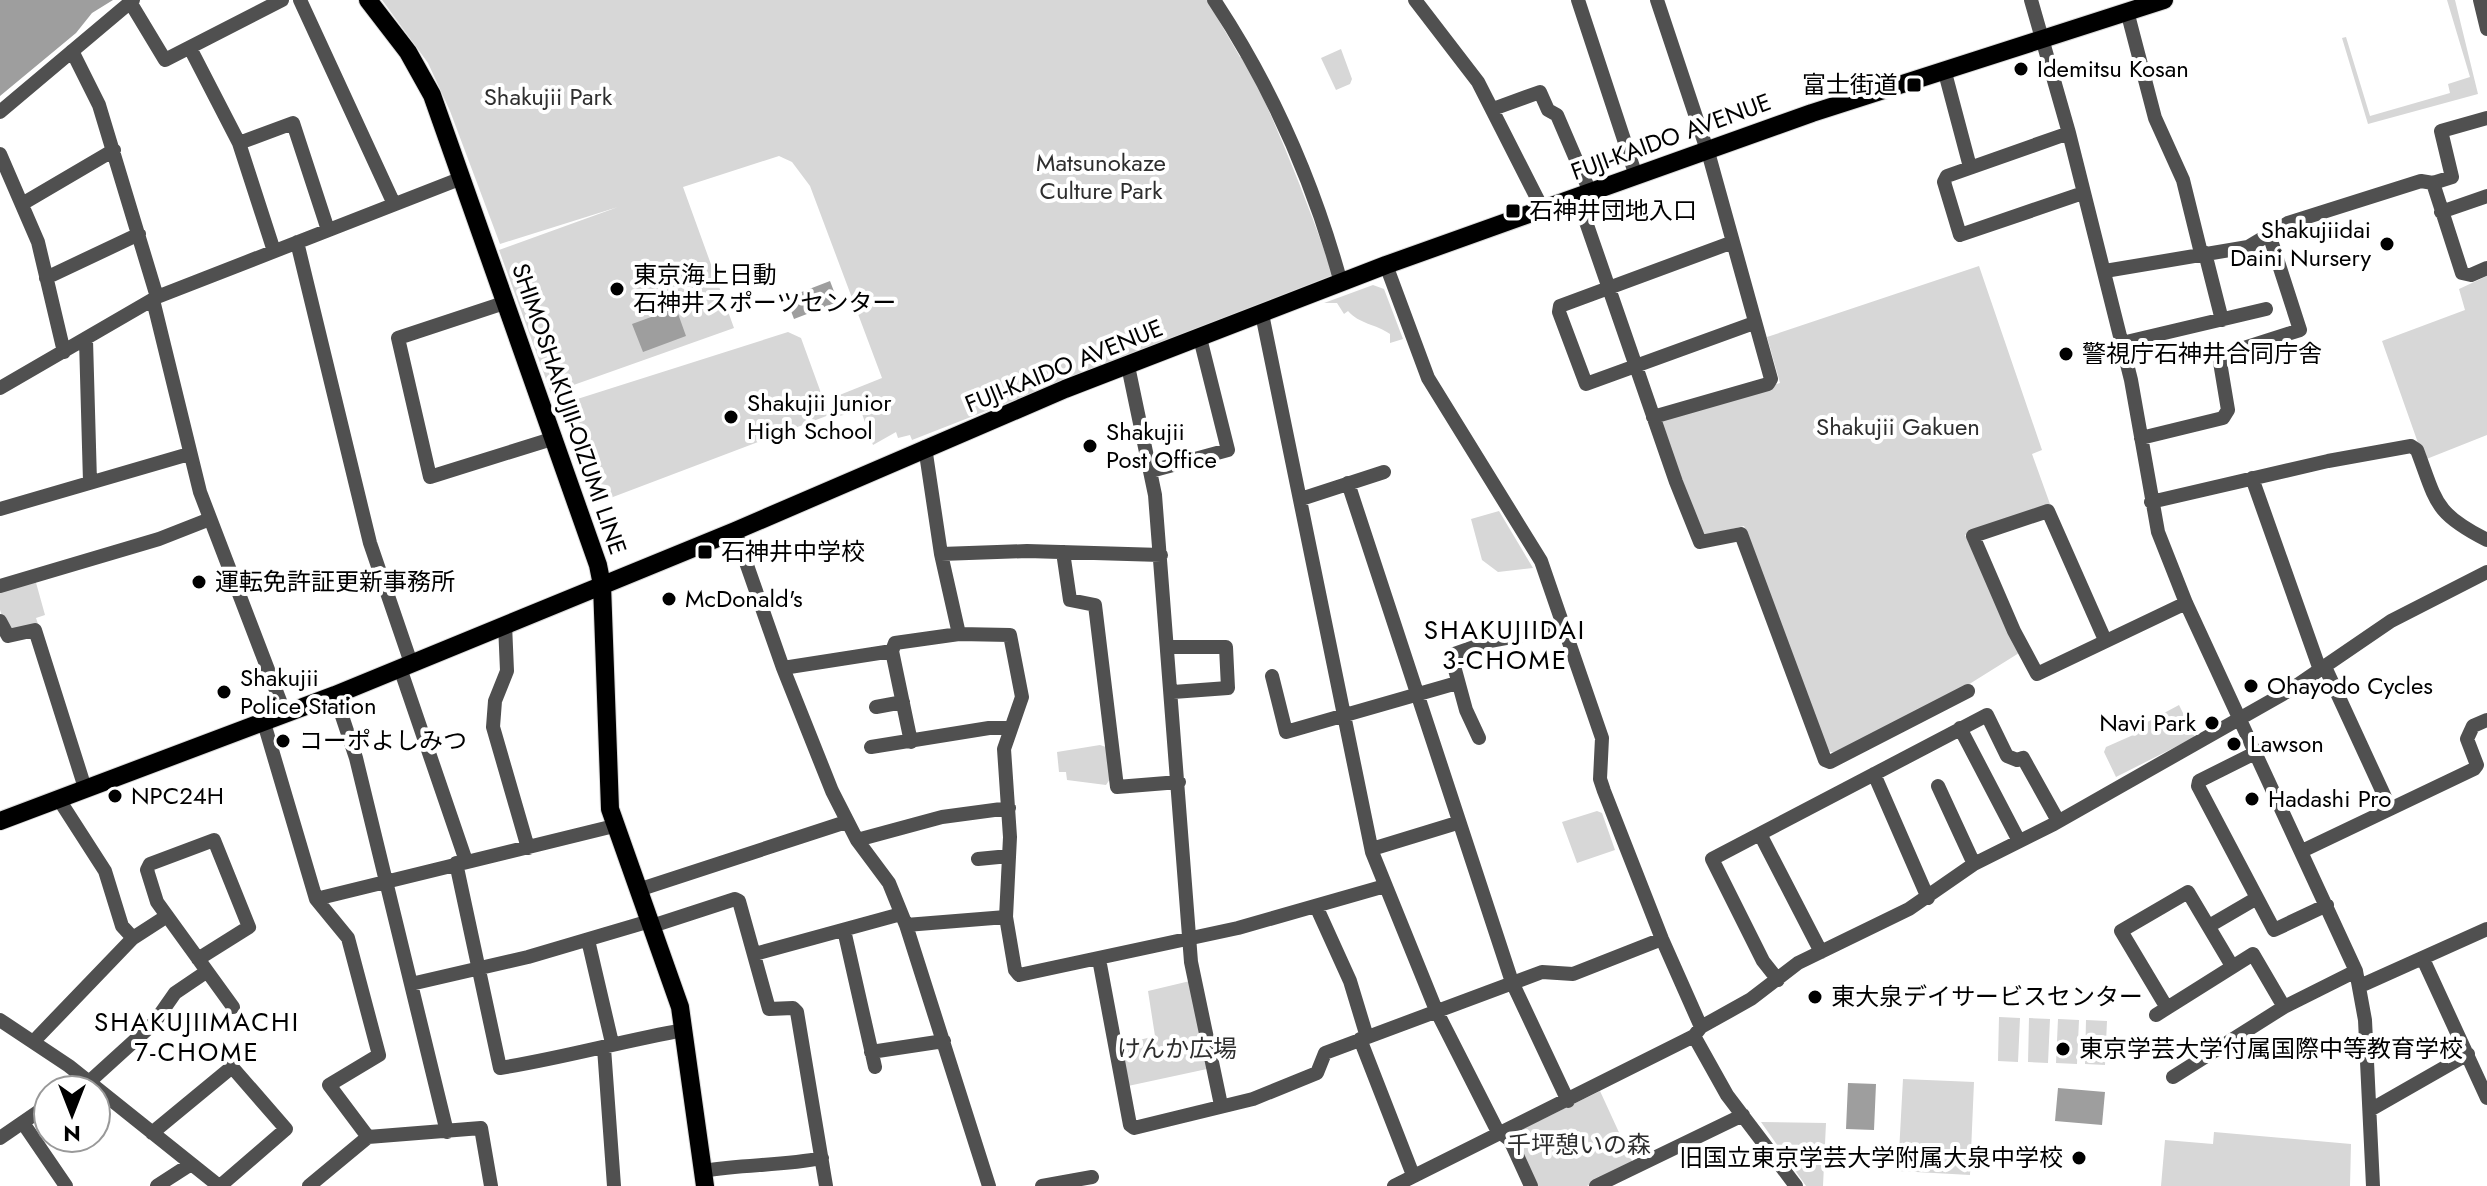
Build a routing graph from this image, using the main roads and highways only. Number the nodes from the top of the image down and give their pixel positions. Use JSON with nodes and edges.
{"nodes":[{"id":1,"x":369,"y":0,"type":"edge"},
{"id":2,"x":2164,"y":0,"type":"edge"},
{"id":3,"x":2120,"y":8,"type":"edge"},
{"id":4,"x":602,"y":585,"type":"junction"},
{"id":5,"x":0,"y":821,"type":"edge"},
{"id":6,"x":704,"y":1178,"type":"edge"}],
"edges":[{"from":1,"to":4,"type":"main road","name":"SHIMOSHAKUJII-OIZUMI LINE"},
{"from":2,"to":3,"type":"main road","name":"FUJI-KAIDO AVENUE"},
{"from":3,"to":4,"type":"main road","name":"FUJI-KAIDO AVENUE"},
{"from":4,"to":5,"type":"main road","name":"FUJI-KAIDO AVENUE"},
{"from":4,"to":6,"type":"main road","name":"SHIMOSHAKUJII-OIZUMI LINE"}]}
